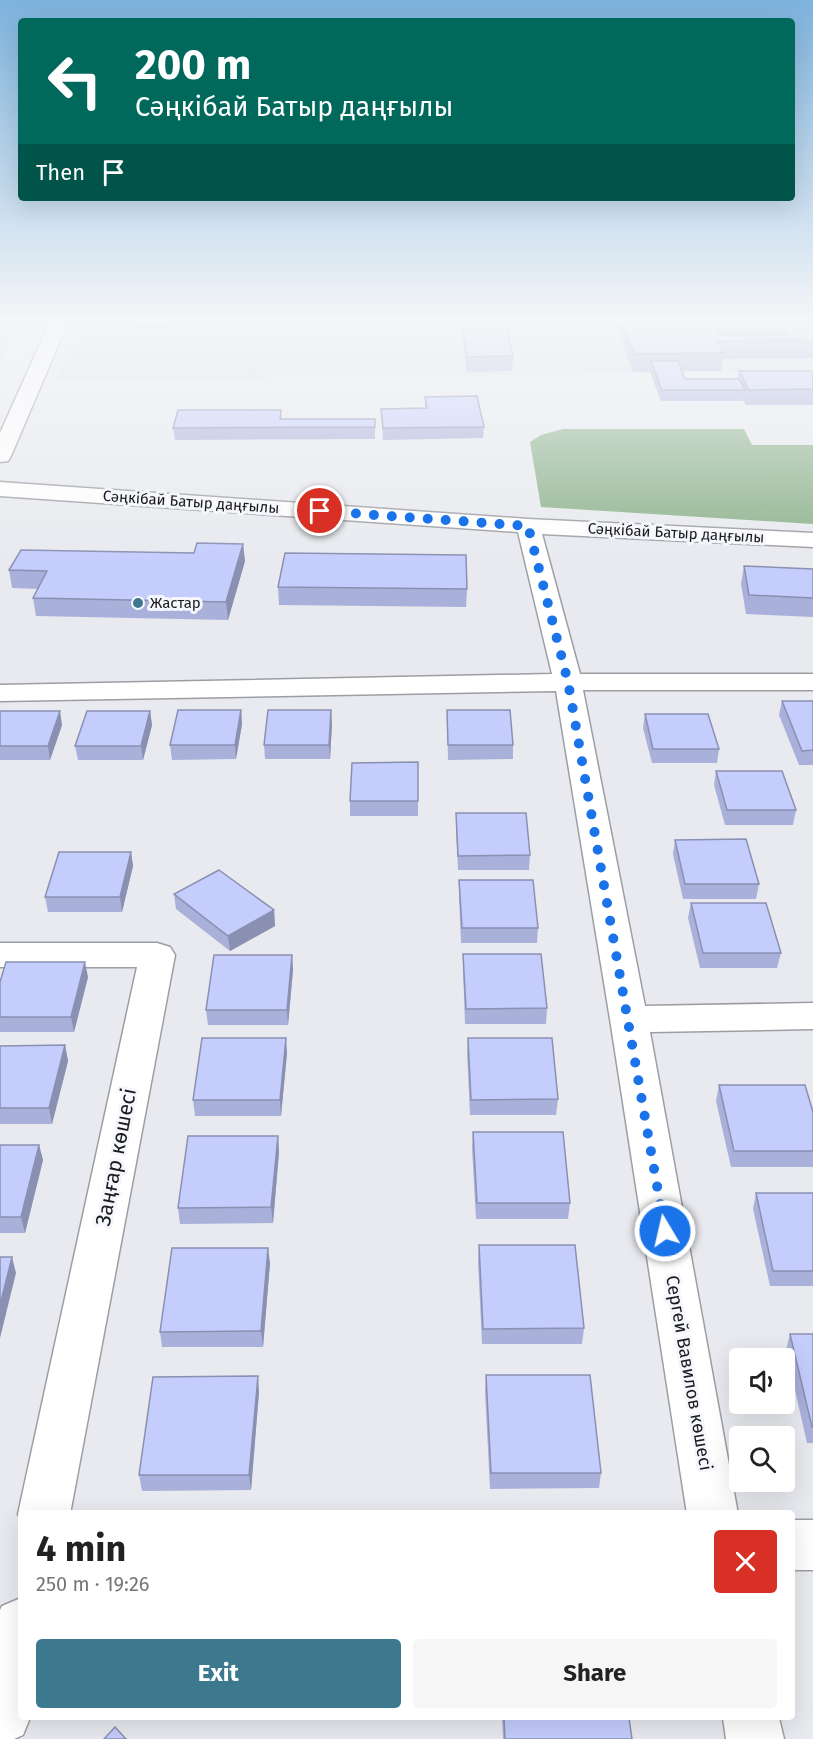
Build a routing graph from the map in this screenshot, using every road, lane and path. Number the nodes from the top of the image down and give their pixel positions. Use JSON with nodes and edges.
{"nodes":[{"id":1,"x":24,"y":401,"type":"edge"},
{"id":2,"x":0,"y":456,"type":"edge"},
{"id":3,"x":0,"y":489,"type":"edge"},
{"id":4,"x":528,"y":526,"type":"junction"},
{"id":5,"x":813,"y":540,"type":"edge"},
{"id":6,"x":568,"y":682,"type":"junction"},
{"id":7,"x":813,"y":682,"type":"edge"},
{"id":8,"x":0,"y":693,"type":"edge"},
{"id":9,"x":0,"y":955,"type":"edge"},
{"id":10,"x":813,"y":1016,"type":"edge"},
{"id":11,"x":629,"y":1019,"type":"junction"},
{"id":12,"x":45,"y":1510,"type":"edge"},
{"id":13,"x":712,"y":1510,"type":"edge"},
{"id":14,"x":795,"y":1545,"type":"edge"},
{"id":15,"x":813,"y":1545,"type":"edge"},
{"id":16,"x":18,"y":1640,"type":"edge"},
{"id":17,"x":0,"y":1715,"type":"edge"},
{"id":18,"x":751,"y":1720,"type":"edge"},
{"id":19,"x":754,"y":1739,"type":"edge"}],
"edges":[{"from":1,"to":2,"type":"street"},
{"from":3,"to":4,"type":"street","name":"Сәңкібай Батыр даңғылы"},
{"from":4,"to":5,"type":"street","name":"Сәңкібай Батыр даңғылы"},
{"from":4,"to":6,"type":"street","name":"Сергей Вавилов көшесі"},
{"from":6,"to":7,"type":"street"},
{"from":6,"to":8,"type":"street"},
{"from":6,"to":11,"type":"street","name":"Сергей Вавилов көшесі"},
{"from":9,"to":12,"type":"street","name":"Заңғар көшесі"},
{"from":10,"to":11,"type":"street"},
{"from":11,"to":13,"type":"street","name":"Сергей Вавилов көшесі"},
{"from":14,"to":15,"type":"street"},
{"from":16,"to":17,"type":"street"},
{"from":18,"to":19,"type":"street"}]}
